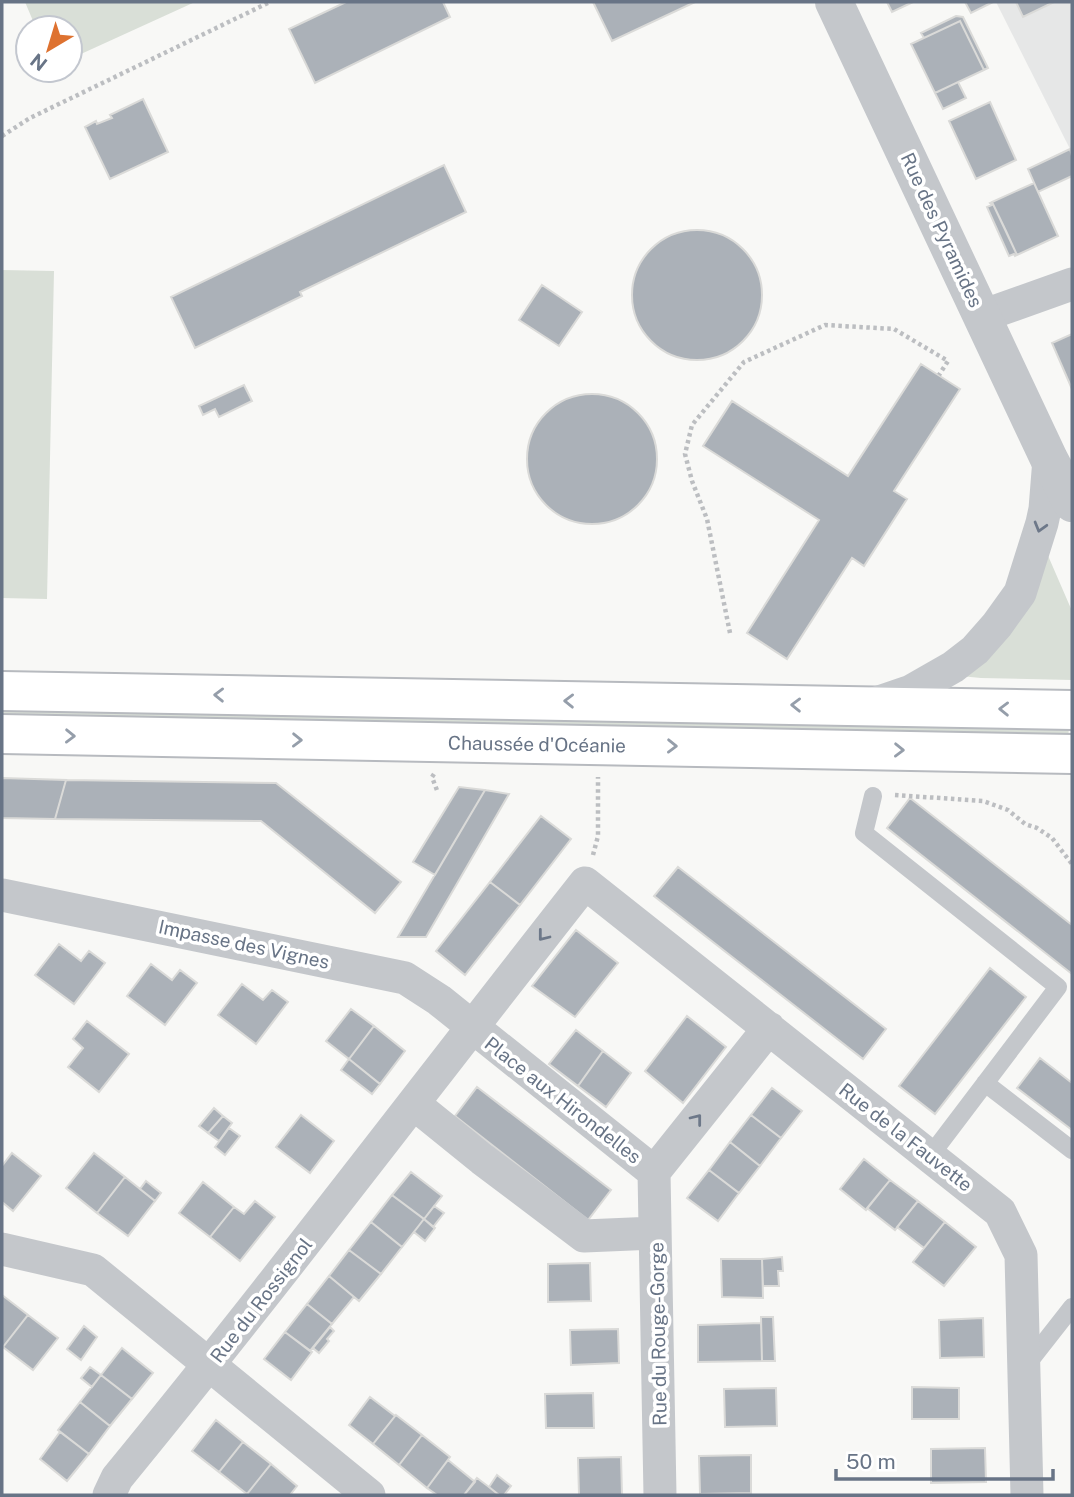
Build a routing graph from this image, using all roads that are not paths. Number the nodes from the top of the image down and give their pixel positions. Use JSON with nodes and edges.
{"nodes":[{"id":1,"x":834,"y":2,"type":"edge"},
{"id":2,"x":1072,"y":284,"type":"edge"},
{"id":3,"x":982,"y":316,"type":"junction"},
{"id":4,"x":1049,"y":459,"type":"junction"},
{"id":5,"x":1072,"y":503,"type":"edge"},
{"id":6,"x":2,"y":691,"type":"edge"},
{"id":7,"x":865,"y":706,"type":"junction"},
{"id":8,"x":1072,"y":710,"type":"edge"},
{"id":9,"x":2,"y":734,"type":"edge"},
{"id":10,"x":1072,"y":754,"type":"edge"},
{"id":11,"x":873,"y":796,"type":"road end"},
{"id":12,"x":585,"y":883,"type":"joint"},
{"id":13,"x":2,"y":895,"type":"edge"},
{"id":14,"x":471,"y":1027,"type":"junction"},
{"id":15,"x":769,"y":1028,"type":"junction"},
{"id":16,"x":985,"y":1083,"type":"junction"},
{"id":17,"x":414,"y":1104,"type":"junction"},
{"id":18,"x":1072,"y":1150,"type":"edge"},
{"id":19,"x":930,"y":1156,"type":"junction"},
{"id":20,"x":654,"y":1172,"type":"junction"},
{"id":21,"x":655,"y":1233,"type":"junction"},
{"id":22,"x":2,"y":1249,"type":"edge"},
{"id":23,"x":1072,"y":1307,"type":"edge"},
{"id":24,"x":209,"y":1365,"type":"junction"},
{"id":25,"x":1024,"y":1369,"type":"junction"},
{"id":26,"x":109,"y":1495,"type":"edge"},
{"id":27,"x":369,"y":1495,"type":"edge"},
{"id":28,"x":660,"y":1495,"type":"edge"},
{"id":29,"x":1027,"y":1495,"type":"edge"}],
"edges":[{"from":1,"to":3,"type":"street","name":"Rue des Pyramides"},
{"from":2,"to":3,"type":"street"},
{"from":3,"to":4,"type":"street","name":"Rue des Pyramides"},
{"from":4,"to":5,"type":"street","name":"Rue des Pyramides"},
{"from":4,"to":7,"type":"street","name":"Rue des Pyramides","one_way":true},
{"from":7,"to":6,"type":"main road","one_way":true},
{"from":8,"to":7,"type":"main road","one_way":true},
{"from":9,"to":10,"type":"main road","name":"Chaussée d'Océanie","one_way":true},
{"from":11,"to":16,"type":"lane"},
{"from":12,"to":14,"type":"street","name":"Place aux Hirondelles","one_way":true},
{"from":12,"to":15,"type":"street","name":"Rue de la Fauvette"},
{"from":13,"to":14,"type":"street","name":"Impasse des Vignes"},
{"from":14,"to":17,"type":"street","name":"Rue du Rossignol"},
{"from":14,"to":20,"type":"street","name":"Place aux Hirondelles"},
{"from":15,"to":19,"type":"street","name":"Rue de la Fauvette"},
{"from":20,"to":15,"type":"street","name":"Place aux Hirondelles","one_way":true},
{"from":16,"to":18,"type":"lane"},
{"from":16,"to":19,"type":"lane"},
{"from":17,"to":21,"type":"street"},
{"from":17,"to":24,"type":"street","name":"Rue du Rossignol"},
{"from":19,"to":25,"type":"street","name":"Rue de la Fauvette"},
{"from":20,"to":21,"type":"street","name":"Rue du Rouge-Gorge"},
{"from":21,"to":28,"type":"street","name":"Rue du Rouge-Gorge"},
{"from":22,"to":24,"type":"street"},
{"from":23,"to":25,"type":"lane"},
{"from":24,"to":26,"type":"street","name":"Rue du Rossignol"},
{"from":24,"to":27,"type":"street"},
{"from":25,"to":29,"type":"street","name":"Rue de la Fauvette"}]}
